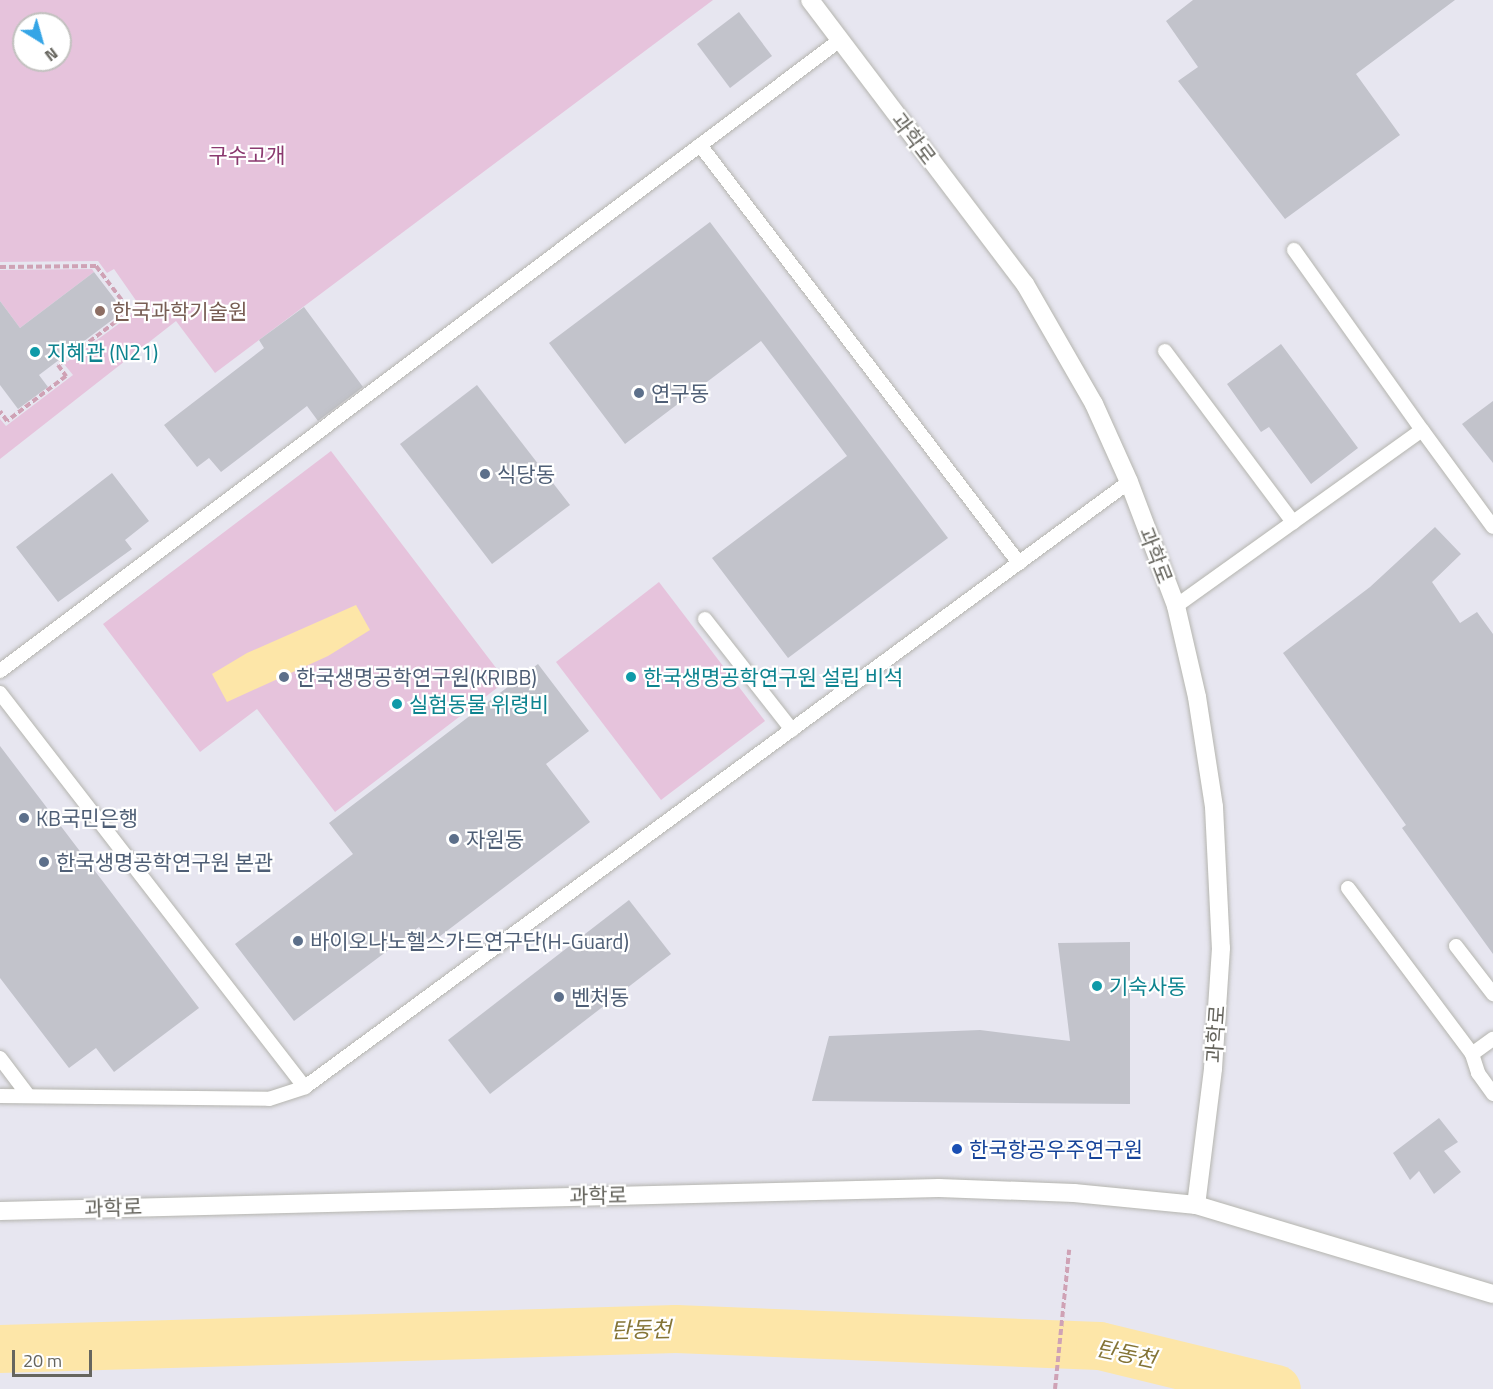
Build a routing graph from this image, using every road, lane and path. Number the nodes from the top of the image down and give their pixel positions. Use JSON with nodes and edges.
{"nodes":[{"id":1,"x":810,"y":0,"type":"edge"},
{"id":2,"x":840,"y":40,"type":"junction"},
{"id":3,"x":700,"y":145,"type":"junction"},
{"id":4,"x":1294,"y":250,"type":"dead end"},
{"id":5,"x":0,"y":267,"type":"edge"},
{"id":6,"x":1165,"y":351,"type":"dead end"},
{"id":7,"x":0,"y":411,"type":"edge"},
{"id":8,"x":1422,"y":430,"type":"junction"},
{"id":9,"x":1129,"y":482,"type":"junction"},
{"id":10,"x":1293,"y":522,"type":"junction"},
{"id":11,"x":1493,"y":527,"type":"edge"},
{"id":12,"x":1019,"y":563,"type":"junction"},
{"id":13,"x":1176,"y":606,"type":"junction"},
{"id":14,"x":705,"y":618,"type":"dead end"},
{"id":15,"x":0,"y":671,"type":"edge"},
{"id":16,"x":0,"y":693,"type":"edge"},
{"id":17,"x":792,"y":730,"type":"junction"},
{"id":18,"x":1348,"y":888,"type":"dead end"},
{"id":19,"x":1456,"y":946,"type":"dead end"},
{"id":20,"x":1493,"y":994,"type":"edge"},
{"id":21,"x":1493,"y":1039,"type":"edge"},
{"id":22,"x":1472,"y":1054,"type":"junction"},
{"id":23,"x":0,"y":1058,"type":"edge"},
{"id":24,"x":305,"y":1087,"type":"junction"},
{"id":25,"x":1493,"y":1094,"type":"edge"},
{"id":26,"x":28,"y":1095,"type":"junction"},
{"id":27,"x":0,"y":1096,"type":"edge"},
{"id":28,"x":1197,"y":1205,"type":"junction"},
{"id":29,"x":0,"y":1211,"type":"edge"},
{"id":30,"x":1069,"y":1250,"type":"dead end"},
{"id":31,"x":1493,"y":1294,"type":"edge"},
{"id":32,"x":1055,"y":1389,"type":"edge"}],
"edges":[{"from":1,"to":2,"type":"main road","name":"과학로"},
{"from":2,"to":3,"type":"lane"},
{"from":2,"to":9,"type":"main road","name":"과학로"},
{"from":3,"to":12,"type":"lane"},
{"from":3,"to":15,"type":"lane"},
{"from":4,"to":8,"type":"lane"},
{"from":5,"to":7,"type":"path"},
{"from":6,"to":10,"type":"lane"},
{"from":8,"to":10,"type":"lane"},
{"from":8,"to":11,"type":"lane"},
{"from":9,"to":12,"type":"lane"},
{"from":9,"to":13,"type":"main road","name":"과학로"},
{"from":10,"to":13,"type":"lane"},
{"from":12,"to":17,"type":"lane"},
{"from":13,"to":28,"type":"main road","name":"과학로"},
{"from":14,"to":17,"type":"lane"},
{"from":16,"to":24,"type":"lane"},
{"from":17,"to":24,"type":"lane"},
{"from":18,"to":22,"type":"lane"},
{"from":19,"to":20,"type":"lane"},
{"from":21,"to":22,"type":"lane"},
{"from":22,"to":25,"type":"lane"},
{"from":23,"to":26,"type":"lane"},
{"from":24,"to":26,"type":"lane"},
{"from":26,"to":27,"type":"lane"},
{"from":28,"to":29,"type":"main road","name":"과학로"},
{"from":28,"to":31,"type":"main road","name":"과학로"},
{"from":30,"to":32,"type":"path"}]}
